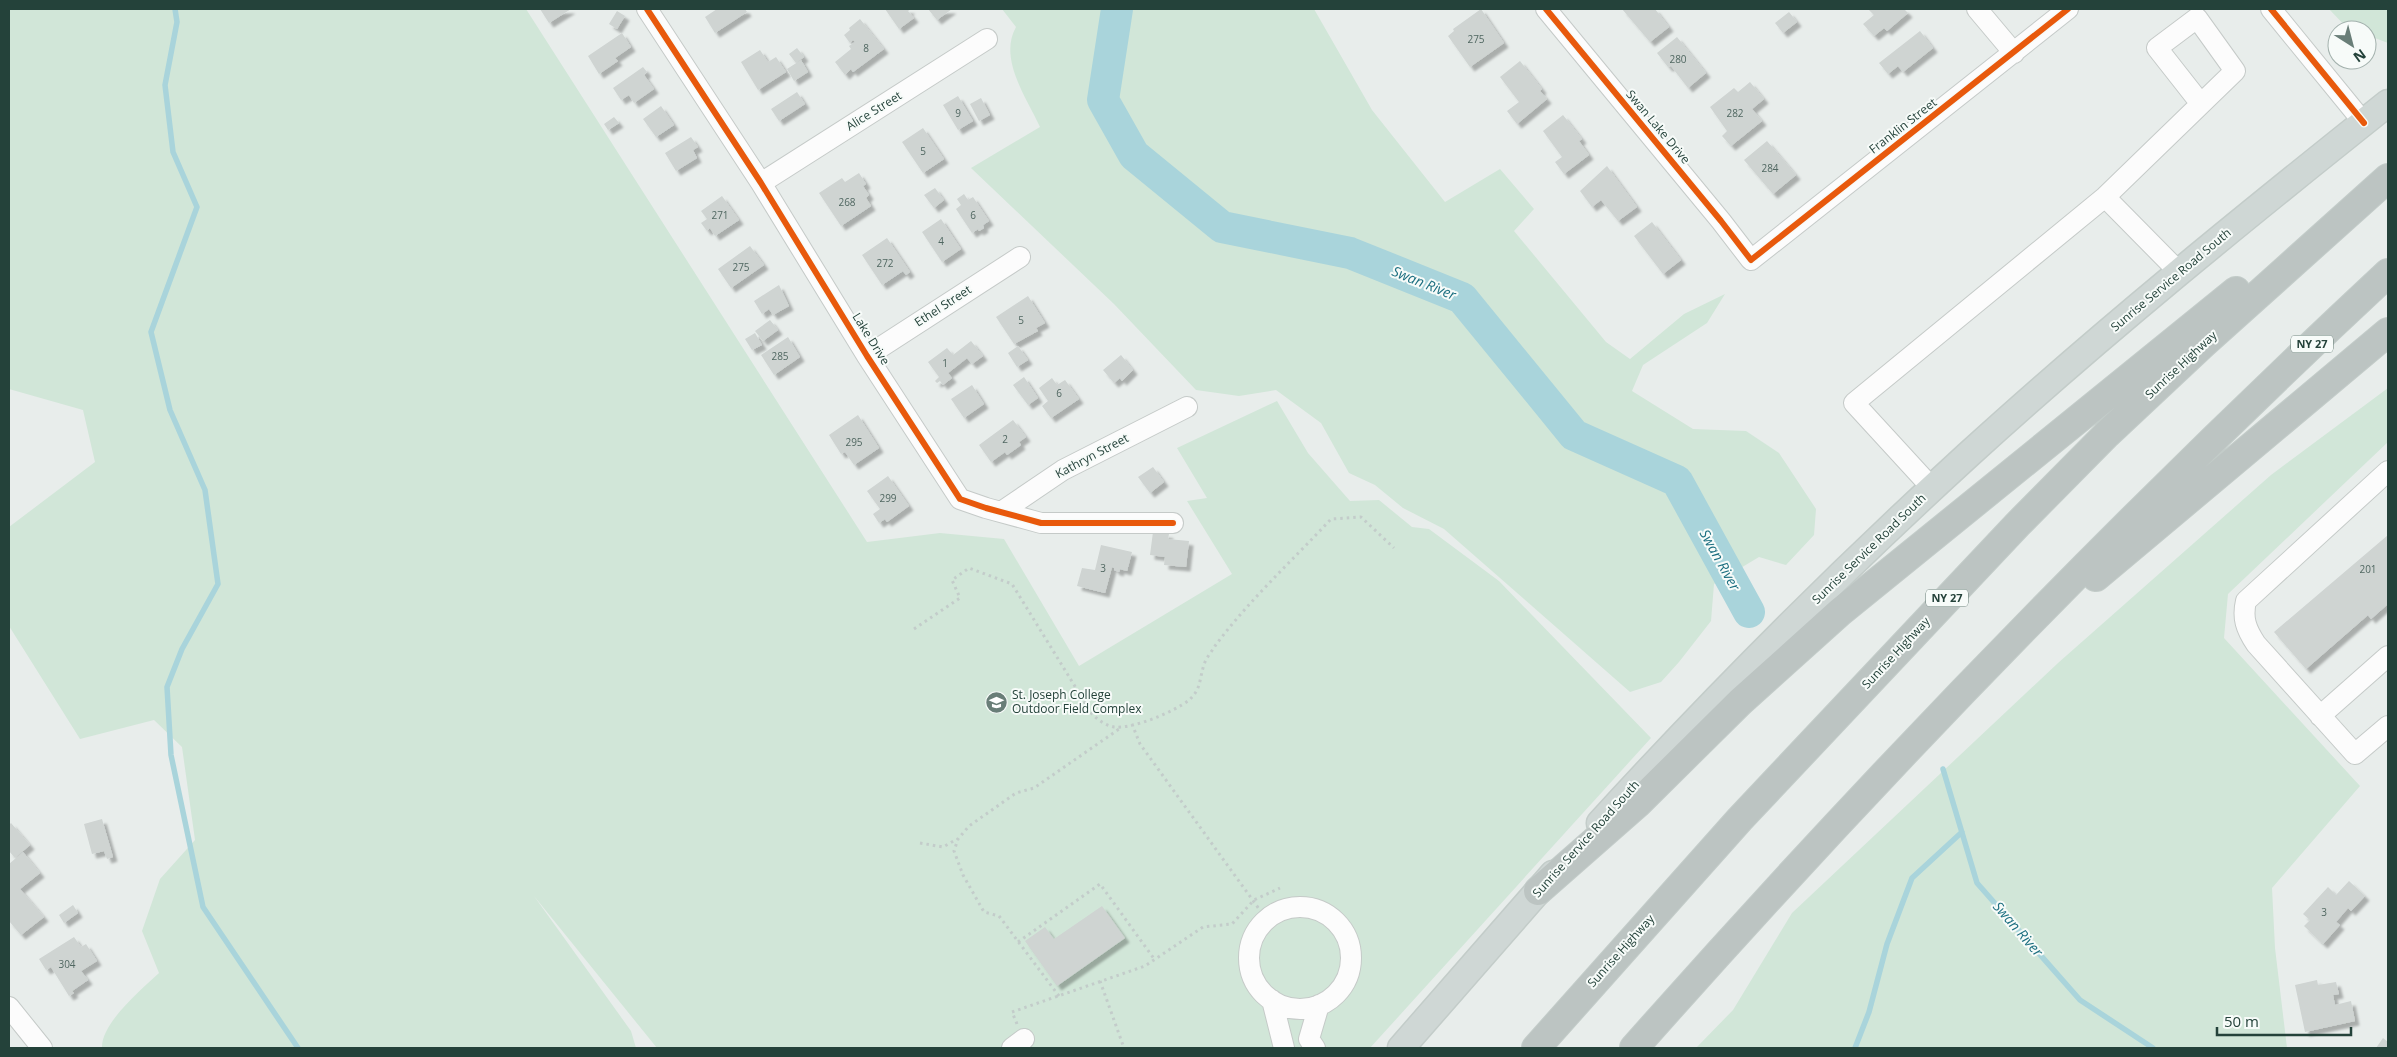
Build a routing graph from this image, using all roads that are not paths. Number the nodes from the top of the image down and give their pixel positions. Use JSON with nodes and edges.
{"nodes":[{"id":1,"x":649,"y":9,"type":"edge"},
{"id":2,"x":1546,"y":9,"type":"edge"},
{"id":3,"x":1977,"y":9,"type":"edge"},
{"id":4,"x":2068,"y":9,"type":"edge"},
{"id":5,"x":2271,"y":9,"type":"edge"},
{"id":6,"x":988,"y":39,"type":"dead end"},
{"id":7,"x":2014,"y":53,"type":"junction"},
{"id":8,"x":2388,"y":103,"type":"edge"},
{"id":9,"x":2201,"y":104,"type":"dead end"},
{"id":10,"x":2364,"y":123,"type":"junction"},
{"id":11,"x":2388,"y":178,"type":"edge"},
{"id":12,"x":761,"y":183,"type":"junction"},
{"id":13,"x":2106,"y":197,"type":"junction"},
{"id":14,"x":1020,"y":257,"type":"dead end"},
{"id":15,"x":1751,"y":260,"type":"joint"},
{"id":16,"x":2179,"y":272,"type":"junction"},
{"id":17,"x":2388,"y":273,"type":"edge"},
{"id":18,"x":2388,"y":332,"type":"edge"},
{"id":19,"x":867,"y":356,"type":"junction"},
{"id":20,"x":1188,"y":407,"type":"dead end"},
{"id":21,"x":2388,"y":471,"type":"edge"},
{"id":22,"x":1932,"y":488,"type":"junction"},
{"id":23,"x":1001,"y":512,"type":"junction"},
{"id":24,"x":1173,"y":523,"type":"dead end"},
{"id":25,"x":2388,"y":656,"type":"edge"},
{"id":26,"x":1986,"y":666,"type":"junction"},
{"id":27,"x":2320,"y":716,"type":"junction"},
{"id":28,"x":2388,"y":726,"type":"edge"},
{"id":29,"x":1538,"y":891,"type":"junction"},
{"id":30,"x":1272,"y":1000,"type":"junction"},
{"id":31,"x":1319,"y":1005,"type":"junction"},
{"id":32,"x":9,"y":1008,"type":"edge"},
{"id":33,"x":42,"y":1048,"type":"edge"},
{"id":34,"x":1284,"y":1048,"type":"edge"},
{"id":35,"x":1315,"y":1048,"type":"edge"},
{"id":36,"x":1401,"y":1048,"type":"edge"},
{"id":37,"x":1536,"y":1048,"type":"edge"},
{"id":38,"x":1634,"y":1048,"type":"edge"}],
"edges":[{"from":1,"to":12,"type":"street","name":"Lake Drive"},
{"from":2,"to":15,"type":"street","name":"Swan Lake Drive"},
{"from":3,"to":7,"type":"street"},
{"from":4,"to":7,"type":"street","name":"Franklin Street"},
{"from":5,"to":10,"type":"street"},
{"from":6,"to":12,"type":"street","name":"Alice Street"},
{"from":7,"to":15,"type":"street","name":"Franklin Street"},
{"from":8,"to":10,"type":"main road","name":"Sunrise Service Road South"},
{"from":9,"to":13,"type":"street"},
{"from":10,"to":16,"type":"main road","name":"Sunrise Service Road South"},
{"from":11,"to":29,"type":"highway"},
{"from":11,"to":37,"type":"highway","name":"Sunrise Highway","number":"NY 27"},
{"from":12,"to":19,"type":"street","name":"Lake Drive"},
{"from":13,"to":16,"type":"street"},
{"from":13,"to":22,"type":"street"},
{"from":14,"to":19,"type":"street","name":"Ethel Street"},
{"from":16,"to":22,"type":"main road","name":"Sunrise Service Road South"},
{"from":17,"to":26,"type":"highway","number":"NY 27"},
{"from":18,"to":26,"type":"highway"},
{"from":19,"to":23,"type":"street","name":"Lake Drive"},
{"from":20,"to":23,"type":"street","name":"Kathryn Street"},
{"from":21,"to":27,"type":"street"},
{"from":22,"to":29,"type":"main road","name":"Sunrise Service Road South"},
{"from":23,"to":24,"type":"street","name":"Lake Drive"},
{"from":25,"to":27,"type":"street"},
{"from":26,"to":38,"type":"highway","number":"NY 27"},
{"from":27,"to":28,"type":"street"},
{"from":29,"to":36,"type":"main road","name":"Sunrise Service Road South"},
{"from":30,"to":31,"type":"street"},
{"from":30,"to":31,"type":"street"},
{"from":30,"to":34,"type":"street"},
{"from":31,"to":35,"type":"street"},
{"from":32,"to":33,"type":"street"}]}
